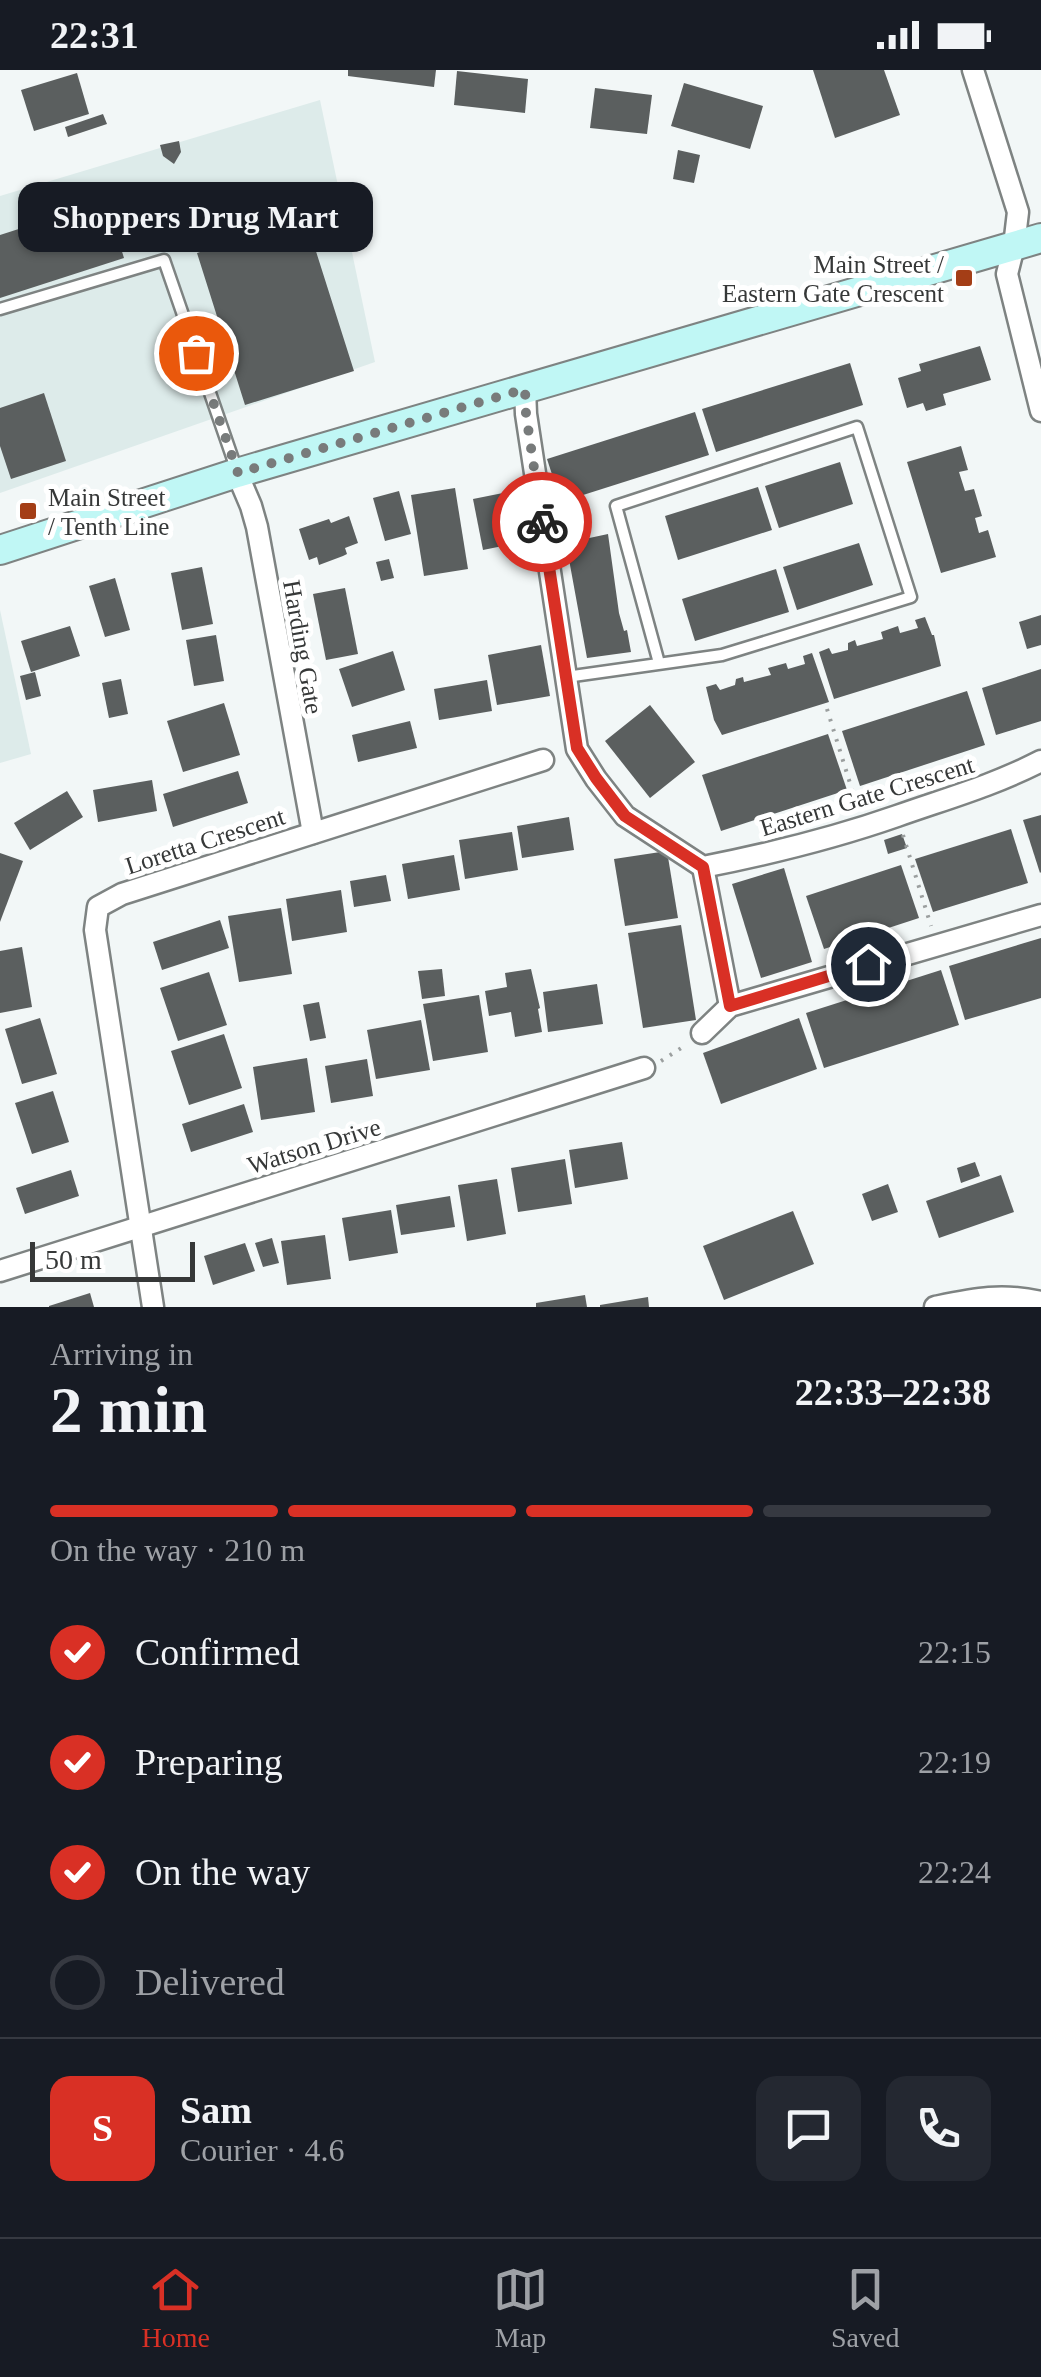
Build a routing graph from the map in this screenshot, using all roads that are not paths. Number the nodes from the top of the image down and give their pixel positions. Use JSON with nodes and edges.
{"nodes":[{"id":1,"x":973,"y":70,"type":"edge"},
{"id":2,"x":1028,"y":242,"type":"edge"},
{"id":3,"x":0,"y":308,"type":"edge"},
{"id":4,"x":525,"y":389,"type":"junction"},
{"id":5,"x":1041,"y":411,"type":"edge"},
{"id":6,"x":238,"y":473,"type":"junction"},
{"id":7,"x":0,"y":550,"type":"edge"},
{"id":8,"x":659,"y":664,"type":"junction"},
{"id":9,"x":565,"y":677,"type":"junction"},
{"id":10,"x":543,"y":760,"type":"dead end"},
{"id":11,"x":1041,"y":761,"type":"edge"},
{"id":12,"x":312,"y":833,"type":"junction"},
{"id":13,"x":703,"y":867,"type":"junction"},
{"id":14,"x":1041,"y":915,"type":"edge"},
{"id":15,"x":730,"y":1006,"type":"junction"},
{"id":16,"x":702,"y":1033,"type":"road end"},
{"id":17,"x":644,"y":1068,"type":"road end"},
{"id":18,"x":140,"y":1226,"type":"junction"},
{"id":19,"x":0,"y":1271,"type":"edge"},
{"id":20,"x":1041,"y":1302,"type":"edge"},
{"id":21,"x":152,"y":1307,"type":"edge"},
{"id":22,"x":935,"y":1307,"type":"edge"}],
"edges":[{"from":1,"to":2,"type":"street"},
{"from":2,"to":4,"type":"main road"},
{"from":2,"to":5,"type":"street"},
{"from":3,"to":6,"type":"lane"},
{"from":4,"to":6,"type":"main road"},
{"from":4,"to":9,"type":"street"},
{"from":6,"to":7,"type":"main road"},
{"from":6,"to":12,"type":"street","name":"Harding Gate"},
{"from":8,"to":8,"type":"lane"},
{"from":8,"to":9,"type":"lane"},
{"from":9,"to":13,"type":"street"},
{"from":10,"to":12,"type":"street","name":"Loretta Crescent"},
{"from":11,"to":13,"type":"street","name":"Eastern Gate Crescent"},
{"from":12,"to":18,"type":"street","name":"Loretta Crescent"},
{"from":13,"to":15,"type":"street"},
{"from":14,"to":15,"type":"street"},
{"from":15,"to":16,"type":"street"},
{"from":17,"to":18,"type":"street","name":"Watson Drive"},
{"from":18,"to":19,"type":"street","name":"Watson Drive"},
{"from":18,"to":21,"type":"street","name":"Loretta Crescent"},
{"from":20,"to":22,"type":"street"}]}
